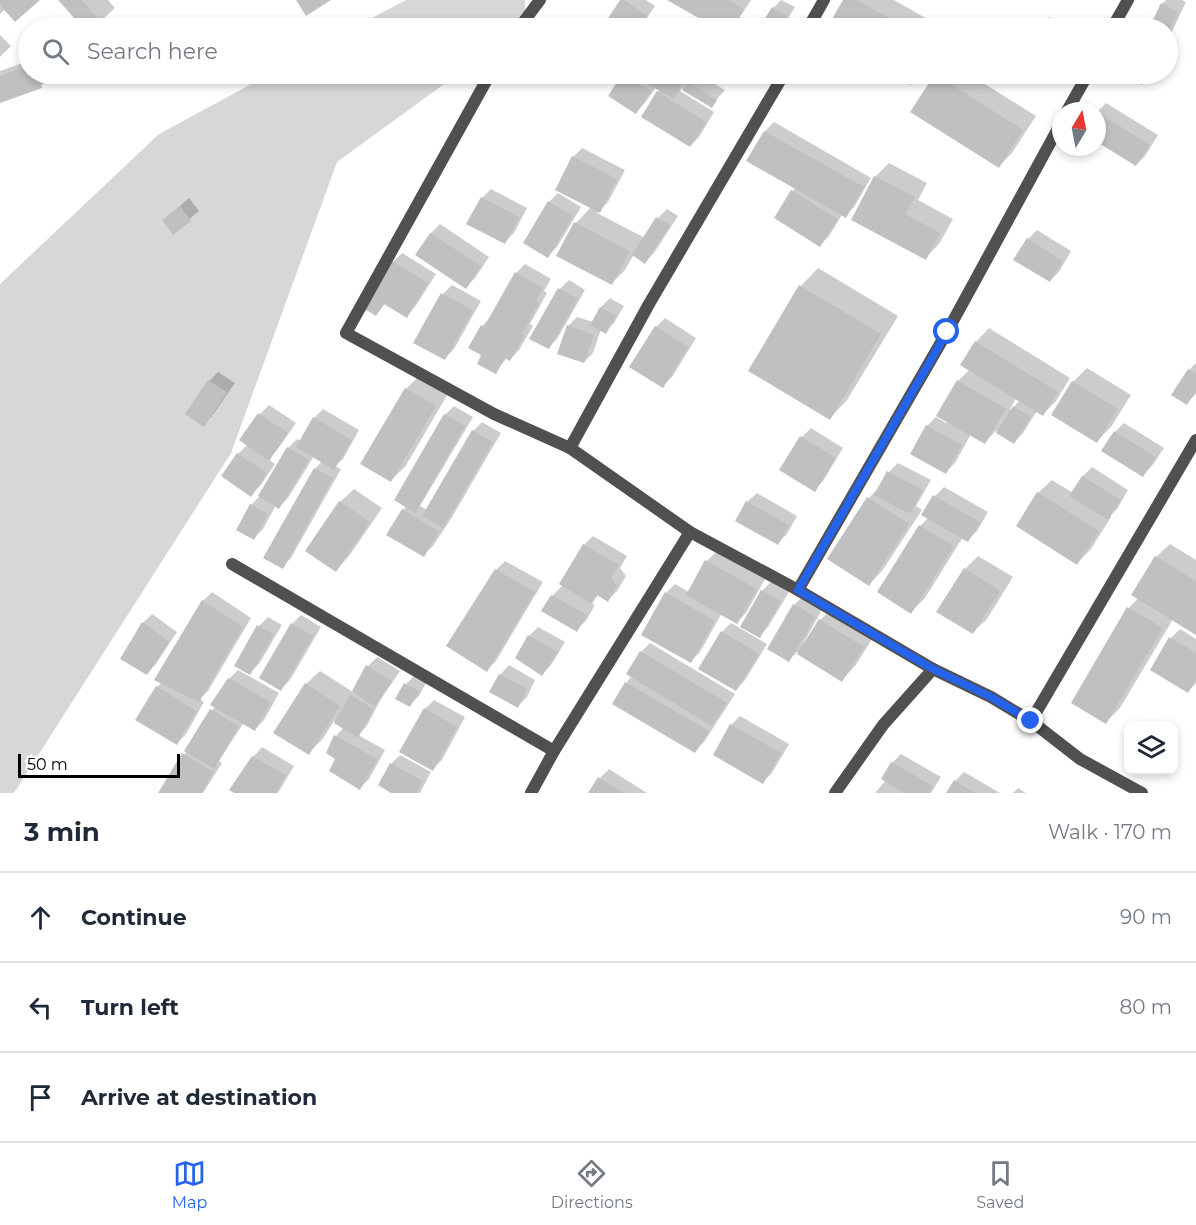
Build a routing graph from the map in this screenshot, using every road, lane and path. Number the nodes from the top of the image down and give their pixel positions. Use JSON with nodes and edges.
{"nodes":[{"id":1,"x":540,"y":0,"type":"edge"},
{"id":2,"x":824,"y":0,"type":"edge"},
{"id":3,"x":1128,"y":0,"type":"edge"},
{"id":4,"x":526,"y":18,"type":"edge"},
{"id":5,"x":814,"y":18,"type":"edge"},
{"id":6,"x":1118,"y":18,"type":"edge"},
{"id":7,"x":484,"y":84,"type":"edge"},
{"id":8,"x":778,"y":84,"type":"edge"},
{"id":9,"x":1083,"y":84,"type":"edge"},
{"id":10,"x":1073,"y":102,"type":"edge"},
{"id":11,"x":1052,"y":140,"type":"edge"},
{"id":12,"x":1196,"y":441,"type":"edge"},
{"id":13,"x":570,"y":448,"type":"junction"},
{"id":14,"x":690,"y":531,"type":"junction"},
{"id":15,"x":232,"y":564,"type":"dead end"},
{"id":16,"x":798,"y":590,"type":"junction"},
{"id":17,"x":933,"y":669,"type":"junction"},
{"id":18,"x":1031,"y":721,"type":"junction"},
{"id":19,"x":554,"y":751,"type":"junction"},
{"id":20,"x":531,"y":793,"type":"edge"},
{"id":21,"x":835,"y":793,"type":"edge"},
{"id":22,"x":1142,"y":793,"type":"edge"}],
"edges":[{"from":1,"to":4,"type":"street"},
{"from":2,"to":5,"type":"street"},
{"from":3,"to":6,"type":"street"},
{"from":7,"to":13,"type":"street"},
{"from":8,"to":13,"type":"street"},
{"from":9,"to":10,"type":"street"},
{"from":11,"to":16,"type":"street"},
{"from":12,"to":18,"type":"street"},
{"from":13,"to":14,"type":"street"},
{"from":14,"to":16,"type":"street"},
{"from":14,"to":19,"type":"street"},
{"from":15,"to":19,"type":"street"},
{"from":16,"to":17,"type":"street"},
{"from":17,"to":18,"type":"street"},
{"from":17,"to":21,"type":"street"},
{"from":18,"to":22,"type":"street"},
{"from":19,"to":20,"type":"street"}]}
